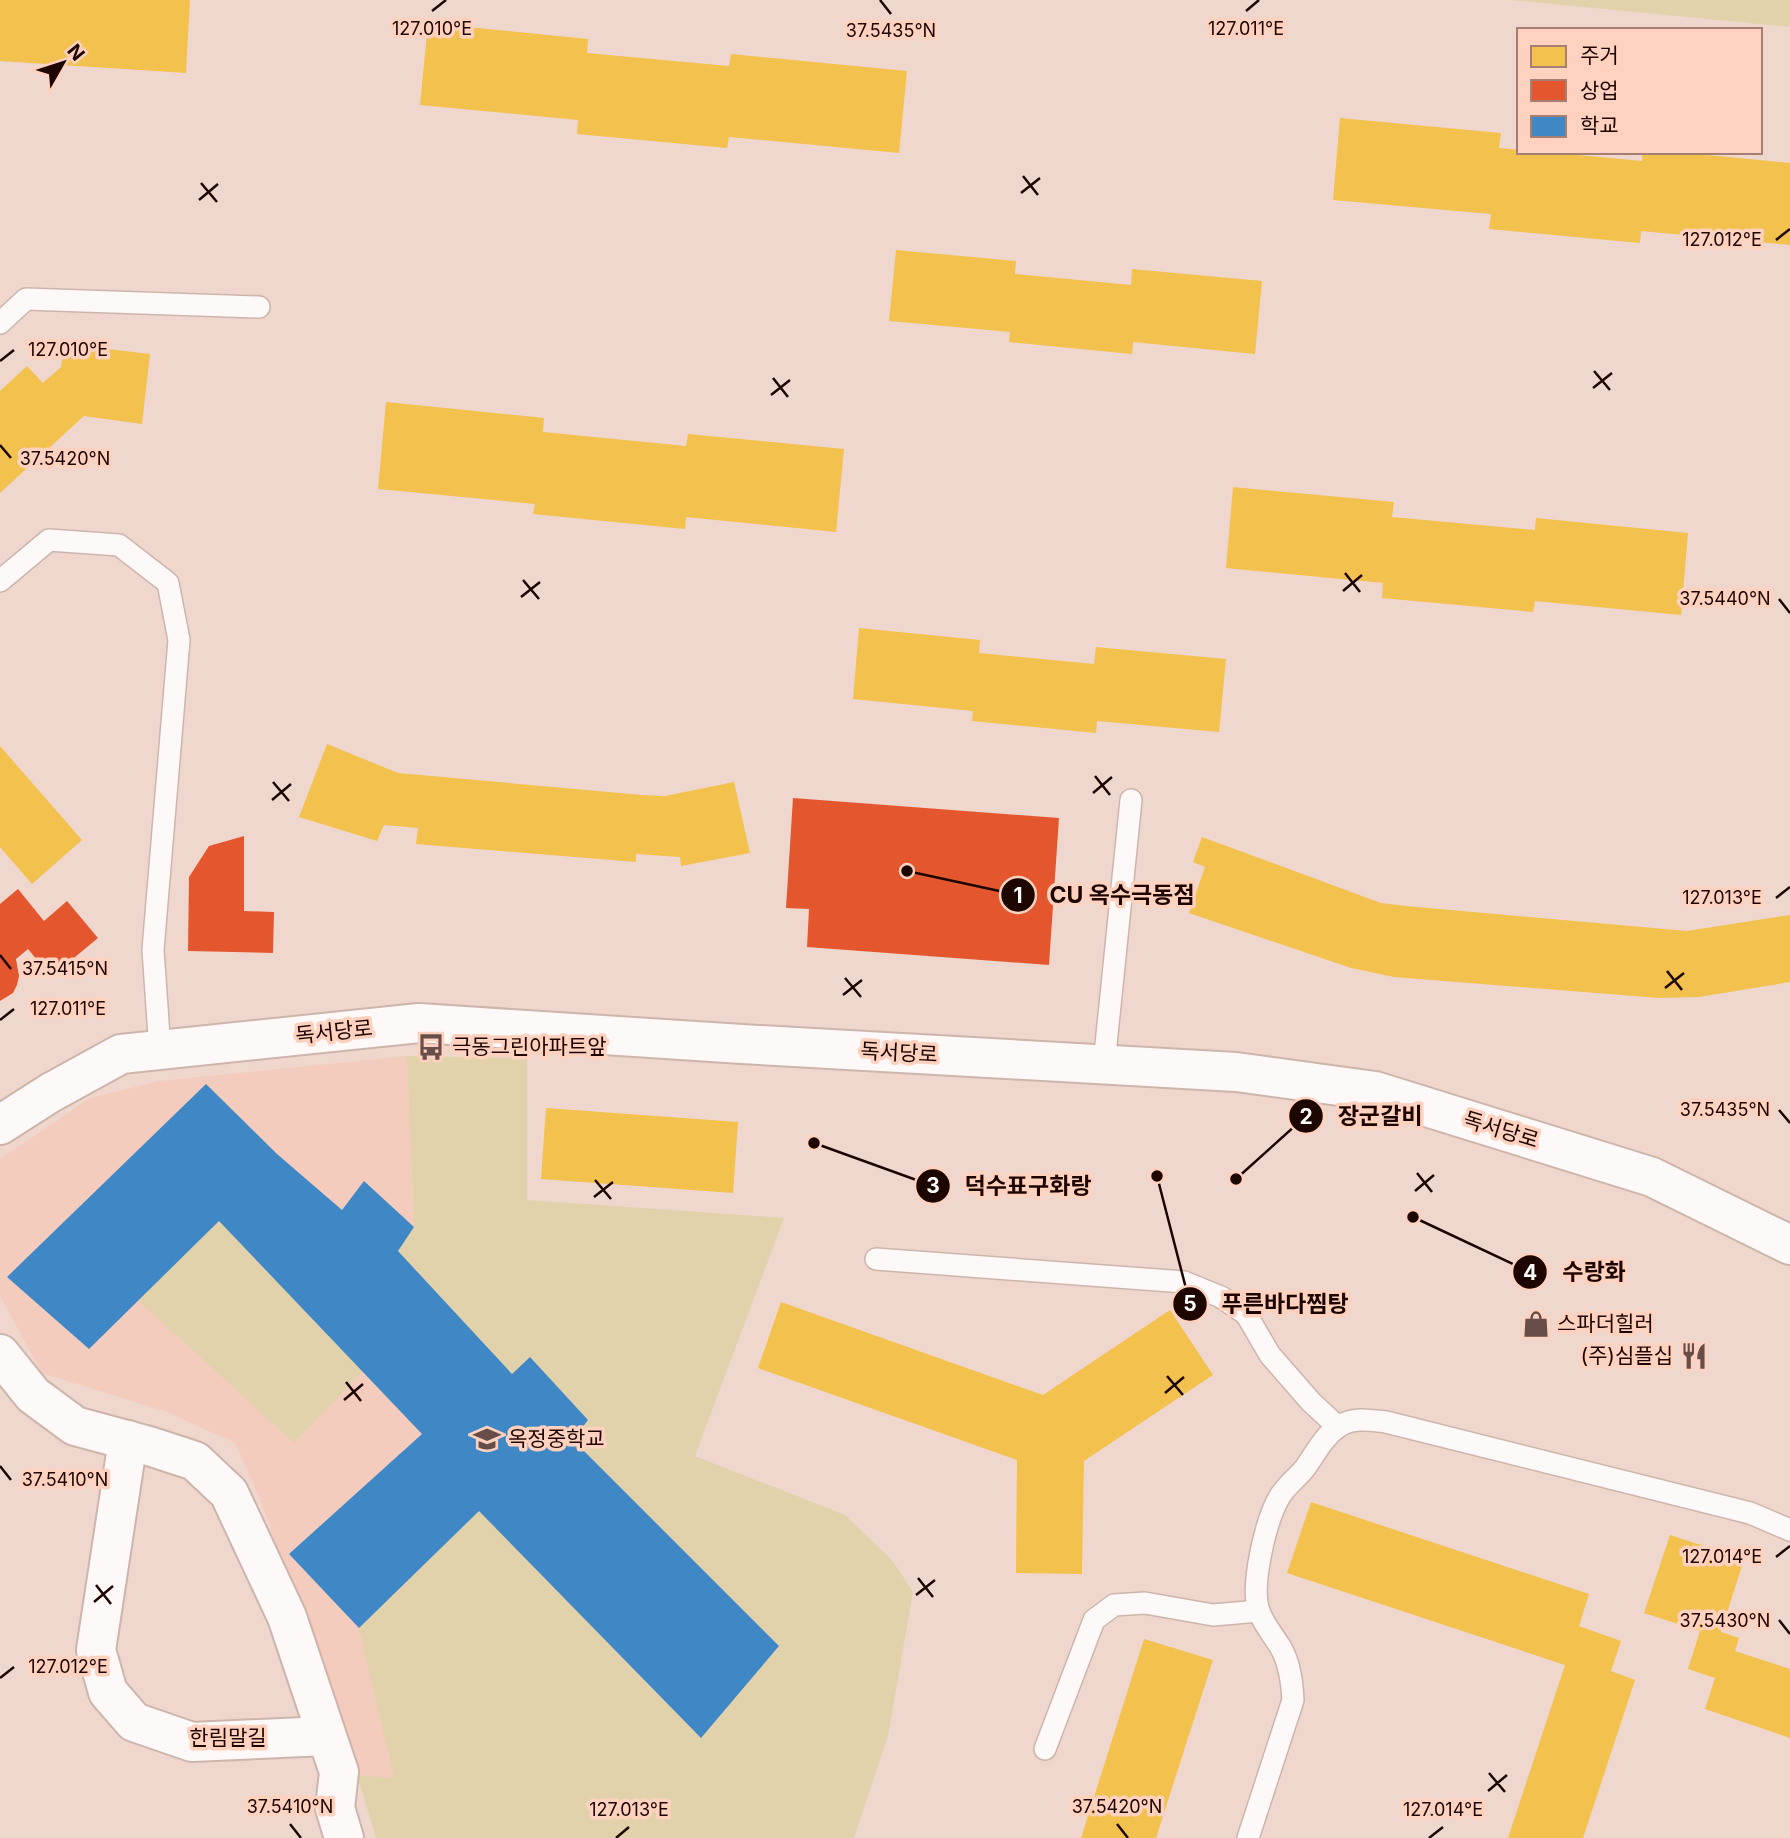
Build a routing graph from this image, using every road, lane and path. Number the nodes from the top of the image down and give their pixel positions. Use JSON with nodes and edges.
{"nodes":[{"id":1,"x":259,"y":306,"type":"dead end"},
{"id":2,"x":0,"y":323,"type":"edge"},
{"id":3,"x":0,"y":581,"type":"edge"},
{"id":4,"x":1131,"y":800,"type":"dead end"},
{"id":5,"x":160,"y":1050,"type":"junction"},
{"id":6,"x":1104,"y":1064,"type":"junction"},
{"id":7,"x":0,"y":1125,"type":"edge"},
{"id":8,"x":1790,"y":1245,"type":"edge"},
{"id":9,"x":876,"y":1259,"type":"dead end"},
{"id":10,"x":0,"y":1354,"type":"edge"},
{"id":11,"x":1338,"y":1427,"type":"junction"},
{"id":12,"x":128,"y":1440,"type":"junction"},
{"id":13,"x":1790,"y":1530,"type":"edge"},
{"id":14,"x":1259,"y":1611,"type":"junction"},
{"id":15,"x":326,"y":1736,"type":"junction"},
{"id":16,"x":1045,"y":1749,"type":"dead end"},
{"id":17,"x":344,"y":1838,"type":"edge"},
{"id":18,"x":1248,"y":1838,"type":"edge"}],
"edges":[{"from":1,"to":2,"type":"lane"},
{"from":3,"to":5,"type":"lane"},
{"from":4,"to":6,"type":"lane"},
{"from":5,"to":6,"type":"main road","name":"독서당로"},
{"from":5,"to":7,"type":"main road","name":"독서당로"},
{"from":6,"to":8,"type":"main road","name":"독서당로"},
{"from":9,"to":11,"type":"lane"},
{"from":10,"to":12,"type":"main road"},
{"from":11,"to":13,"type":"lane"},
{"from":11,"to":14,"type":"lane"},
{"from":12,"to":15,"type":"main road"},
{"from":12,"to":15,"type":"main road","name":"한림말길"},
{"from":14,"to":16,"type":"lane"},
{"from":14,"to":18,"type":"lane"},
{"from":15,"to":17,"type":"main road"}]}
